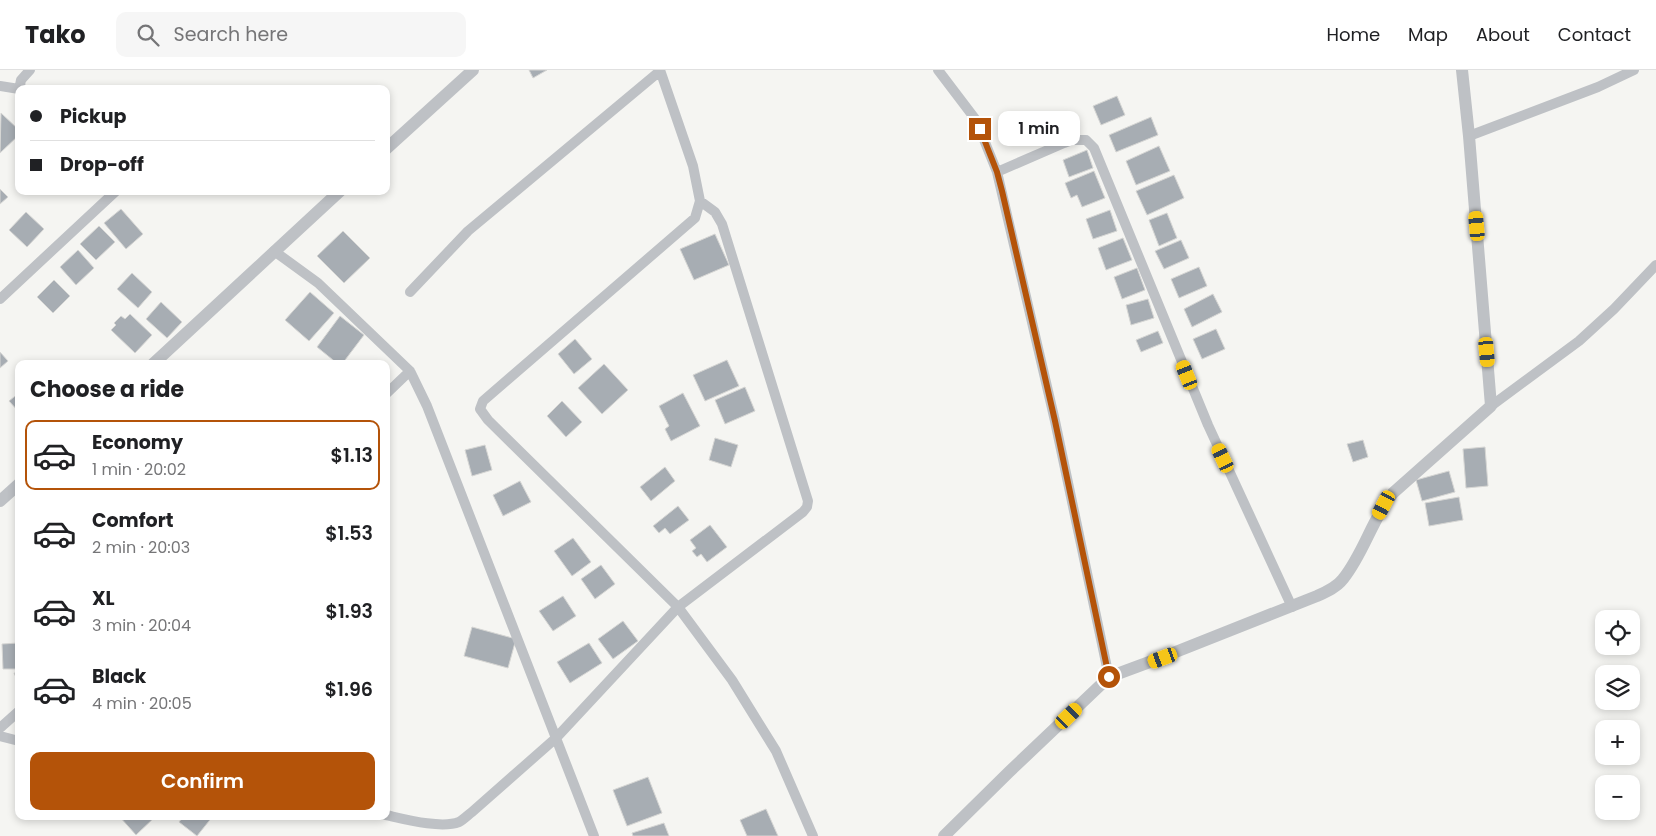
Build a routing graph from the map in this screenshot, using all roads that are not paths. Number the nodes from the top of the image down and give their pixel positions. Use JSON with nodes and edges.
{"nodes":[{"id":1,"x":30,"y":70,"type":"edge"},
{"id":2,"x":472,"y":70,"type":"edge"},
{"id":3,"x":660,"y":70,"type":"edge"},
{"id":4,"x":938,"y":70,"type":"edge"},
{"id":5,"x":1462,"y":70,"type":"edge"},
{"id":6,"x":1634,"y":70,"type":"edge"},
{"id":7,"x":20,"y":85,"type":"edge"},
{"id":8,"x":0,"y":86,"type":"edge"},
{"id":9,"x":15,"y":88,"type":"edge"},
{"id":10,"x":1469,"y":136,"type":"junction"},
{"id":11,"x":390,"y":145,"type":"edge"},
{"id":12,"x":997,"y":172,"type":"junction"},
{"id":13,"x":112,"y":195,"type":"edge"},
{"id":14,"x":336,"y":195,"type":"edge"},
{"id":15,"x":700,"y":201,"type":"junction"},
{"id":16,"x":274,"y":251,"type":"junction"},
{"id":17,"x":1656,"y":265,"type":"edge"},
{"id":18,"x":410,"y":292,"type":"dead end"},
{"id":19,"x":0,"y":299,"type":"edge"},
{"id":20,"x":157,"y":360,"type":"edge"},
{"id":21,"x":410,"y":371,"type":"junction"},
{"id":22,"x":390,"y":390,"type":"edge"},
{"id":23,"x":1491,"y":406,"type":"junction"},
{"id":24,"x":15,"y":488,"type":"edge"},
{"id":25,"x":0,"y":501,"type":"edge"},
{"id":26,"x":678,"y":607,"type":"junction"},
{"id":27,"x":1292,"y":607,"type":"junction"},
{"id":28,"x":1109,"y":677,"type":"junction"},
{"id":29,"x":15,"y":715,"type":"edge"},
{"id":30,"x":0,"y":728,"type":"edge"},
{"id":31,"x":0,"y":736,"type":"edge"},
{"id":32,"x":556,"y":738,"type":"junction"},
{"id":33,"x":15,"y":740,"type":"edge"},
{"id":34,"x":390,"y":816,"type":"edge"},
{"id":35,"x":594,"y":836,"type":"edge"},
{"id":36,"x":813,"y":836,"type":"edge"},
{"id":37,"x":944,"y":836,"type":"edge"}],
"edges":[{"from":1,"to":7,"type":"street"},
{"from":2,"to":11,"type":"street"},
{"from":3,"to":15,"type":"street"},
{"from":3,"to":18,"type":"street"},
{"from":4,"to":12,"type":"street"},
{"from":5,"to":10,"type":"street"},
{"from":6,"to":10,"type":"street"},
{"from":8,"to":9,"type":"street"},
{"from":10,"to":23,"type":"street"},
{"from":12,"to":27,"type":"street"},
{"from":12,"to":28,"type":"street"},
{"from":13,"to":19,"type":"street"},
{"from":14,"to":16,"type":"street"},
{"from":15,"to":26,"type":"street"},
{"from":15,"to":26,"type":"street"},
{"from":16,"to":20,"type":"street"},
{"from":16,"to":21,"type":"street"},
{"from":17,"to":23,"type":"street"},
{"from":21,"to":22,"type":"street"},
{"from":21,"to":32,"type":"street"},
{"from":23,"to":27,"type":"street"},
{"from":24,"to":25,"type":"street"},
{"from":26,"to":32,"type":"street"},
{"from":26,"to":36,"type":"street"},
{"from":27,"to":28,"type":"street"},
{"from":28,"to":37,"type":"street"},
{"from":29,"to":30,"type":"street"},
{"from":31,"to":33,"type":"street"},
{"from":32,"to":34,"type":"street"},
{"from":32,"to":35,"type":"street"}]}
